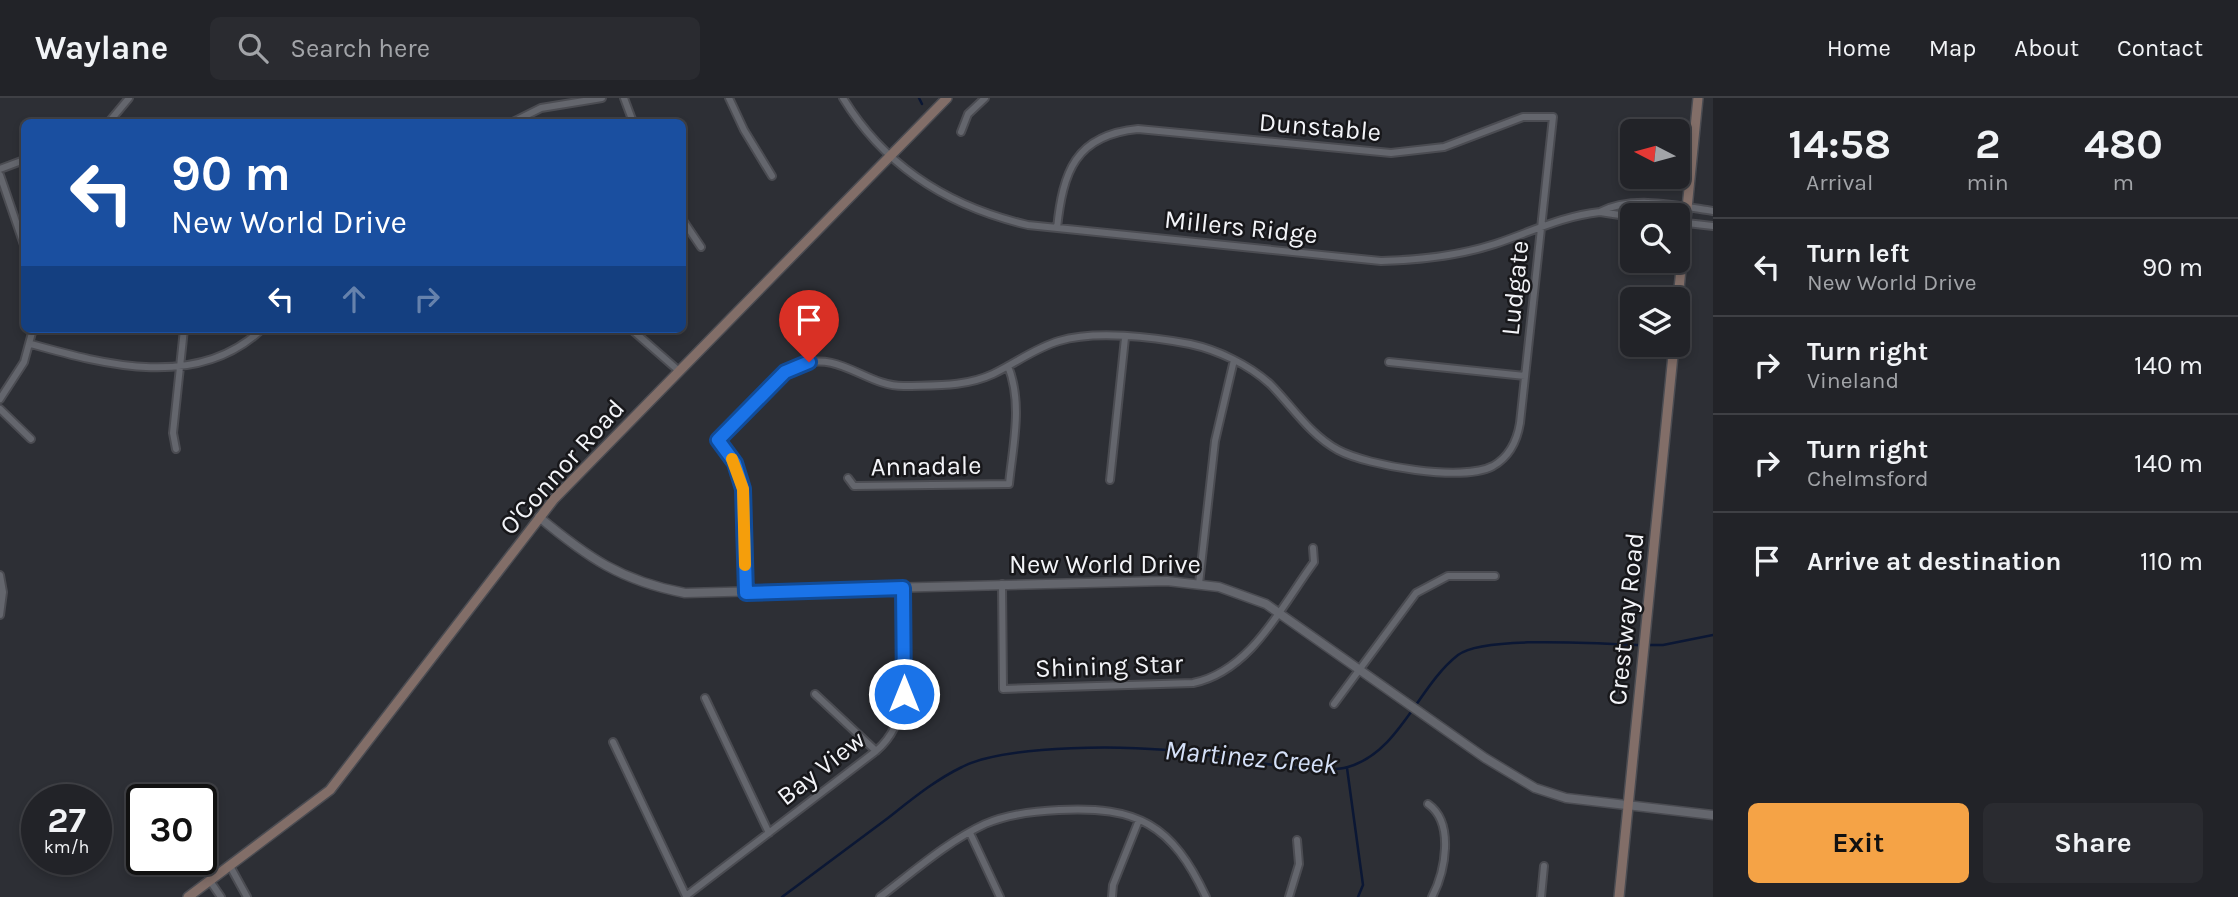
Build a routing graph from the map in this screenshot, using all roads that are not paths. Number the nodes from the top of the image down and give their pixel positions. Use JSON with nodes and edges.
{"nodes":[{"id":1,"x":129,"y":98,"type":"edge"},
{"id":2,"x":602,"y":98,"type":"edge"},
{"id":3,"x":624,"y":98,"type":"edge"},
{"id":4,"x":729,"y":98,"type":"edge"},
{"id":5,"x":843,"y":98,"type":"edge"},
{"id":6,"x":947,"y":98,"type":"edge"},
{"id":7,"x":985,"y":98,"type":"edge"},
{"id":8,"x":1698,"y":98,"type":"edge"},
{"id":9,"x":1553,"y":117,"type":"joint"},
{"id":10,"x":112,"y":119,"type":"edge"},
{"id":11,"x":519,"y":119,"type":"edge"},
{"id":12,"x":632,"y":119,"type":"edge"},
{"id":13,"x":961,"y":132,"type":"dead end"},
{"id":14,"x":889,"y":157,"type":"junction"},
{"id":15,"x":21,"y":161,"type":"edge"},
{"id":16,"x":0,"y":169,"type":"edge"},
{"id":17,"x":0,"y":175,"type":"edge"},
{"id":18,"x":772,"y":176,"type":"dead end"},
{"id":19,"x":1687,"y":203,"type":"edge"},
{"id":20,"x":1620,"y":206,"type":"edge"},
{"id":21,"x":1690,"y":207,"type":"edge"},
{"id":22,"x":1713,"y":211,"type":"edge"},
{"id":23,"x":1600,"y":212,"type":"junction"},
{"id":24,"x":1620,"y":215,"type":"edge"},
{"id":25,"x":1690,"y":224,"type":"edge"},
{"id":26,"x":686,"y":225,"type":"edge"},
{"id":27,"x":1541,"y":226,"type":"junction"},
{"id":28,"x":1713,"y":226,"type":"edge"},
{"id":29,"x":1057,"y":228,"type":"junction"},
{"id":30,"x":21,"y":236,"type":"edge"},
{"id":31,"x":701,"y":247,"type":"dead end"},
{"id":32,"x":32,"y":333,"type":"edge"},
{"id":33,"x":183,"y":333,"type":"edge"},
{"id":34,"x":257,"y":333,"type":"edge"},
{"id":35,"x":636,"y":333,"type":"edge"},
{"id":36,"x":1125,"y":338,"type":"junction"},
{"id":37,"x":31,"y":344,"type":"junction"},
{"id":38,"x":1673,"y":357,"type":"edge"},
{"id":39,"x":1234,"y":360,"type":"junction"},
{"id":40,"x":1389,"y":362,"type":"dead end"},
{"id":41,"x":1008,"y":366,"type":"junction"},
{"id":42,"x":179,"y":368,"type":"junction"},
{"id":43,"x":679,"y":371,"type":"junction"},
{"id":44,"x":1525,"y":376,"type":"junction"},
{"id":45,"x":0,"y":399,"type":"edge"},
{"id":46,"x":0,"y":409,"type":"edge"},
{"id":47,"x":31,"y":439,"type":"dead end"},
{"id":48,"x":176,"y":449,"type":"dead end"},
{"id":49,"x":848,"y":478,"type":"dead end"},
{"id":50,"x":1110,"y":480,"type":"dead end"},
{"id":51,"x":539,"y":517,"type":"junction"},
{"id":52,"x":1312,"y":548,"type":"dead end"},
{"id":53,"x":0,"y":575,"type":"edge"},
{"id":54,"x":1495,"y":576,"type":"dead end"},
{"id":55,"x":1002,"y":584,"type":"junction"},
{"id":56,"x":1199,"y":584,"type":"junction"},
{"id":57,"x":903,"y":588,"type":"junction"},
{"id":58,"x":746,"y":593,"type":"junction"},
{"id":59,"x":1278,"y":611,"type":"junction"},
{"id":60,"x":0,"y":615,"type":"edge"},
{"id":61,"x":1360,"y":668,"type":"junction"},
{"id":62,"x":815,"y":694,"type":"dead end"},
{"id":63,"x":705,"y":698,"type":"dead end"},
{"id":64,"x":1334,"y":704,"type":"dead end"},
{"id":65,"x":613,"y":742,"type":"dead end"},
{"id":66,"x":876,"y":751,"type":"junction"},
{"id":67,"x":1429,"y":804,"type":"dead end"},
{"id":68,"x":1629,"y":806,"type":"junction"},
{"id":69,"x":1713,"y":815,"type":"edge"},
{"id":70,"x":1139,"y":820,"type":"junction"},
{"id":71,"x":769,"y":833,"type":"junction"},
{"id":72,"x":970,"y":833,"type":"junction"},
{"id":73,"x":1297,"y":840,"type":"dead end"},
{"id":74,"x":230,"y":866,"type":"junction"},
{"id":75,"x":1544,"y":866,"type":"dead end"},
{"id":76,"x":210,"y":881,"type":"junction"},
{"id":77,"x":892,"y":888,"type":"junction"},
{"id":78,"x":686,"y":896,"type":"edge"},
{"id":79,"x":188,"y":897,"type":"edge"},
{"id":80,"x":221,"y":897,"type":"edge"},
{"id":81,"x":247,"y":897,"type":"edge"},
{"id":82,"x":880,"y":897,"type":"edge"},
{"id":83,"x":896,"y":897,"type":"edge"},
{"id":84,"x":1000,"y":897,"type":"edge"},
{"id":85,"x":1112,"y":897,"type":"edge"},
{"id":86,"x":1206,"y":897,"type":"edge"},
{"id":87,"x":1289,"y":897,"type":"edge"},
{"id":88,"x":1432,"y":897,"type":"edge"},
{"id":89,"x":1541,"y":897,"type":"edge"},
{"id":90,"x":1619,"y":897,"type":"edge"}],
"edges":[{"from":1,"to":10,"type":"street"},
{"from":2,"to":11,"type":"street"},
{"from":3,"to":12,"type":"street"},
{"from":4,"to":18,"type":"street"},
{"from":5,"to":14,"type":"street","name":"Millers Ridge"},
{"from":6,"to":14,"type":"main road","name":"O'Connor Road"},
{"from":7,"to":13,"type":"street"},
{"from":8,"to":19,"type":"main road"},
{"from":9,"to":27,"type":"street","name":"Ludgate"},
{"from":9,"to":29,"type":"street","name":"Dunstable"},
{"from":14,"to":29,"type":"street","name":"Millers Ridge"},
{"from":14,"to":43,"type":"main road","name":"O'Connor Road"},
{"from":15,"to":16,"type":"street"},
{"from":17,"to":30,"type":"street"},
{"from":20,"to":23,"type":"street","name":"Millers Ridge"},
{"from":21,"to":22,"type":"street","name":"Millers Ridge"},
{"from":23,"to":24,"type":"street","name":"Millers Ridge"},
{"from":23,"to":27,"type":"street","name":"Millers Ridge"},
{"from":25,"to":28,"type":"street"},
{"from":26,"to":31,"type":"street"},
{"from":27,"to":29,"type":"street","name":"Millers Ridge"},
{"from":27,"to":44,"type":"street","name":"Ludgate"},
{"from":32,"to":37,"type":"street"},
{"from":33,"to":42,"type":"street"},
{"from":34,"to":42,"type":"street"},
{"from":35,"to":43,"type":"street"},
{"from":36,"to":39,"type":"street"},
{"from":36,"to":41,"type":"street"},
{"from":36,"to":50,"type":"street"},
{"from":37,"to":42,"type":"street"},
{"from":37,"to":45,"type":"street"},
{"from":38,"to":68,"type":"main road","name":"Crestway Road"},
{"from":39,"to":44,"type":"street","name":"Ludgate"},
{"from":39,"to":56,"type":"street"},
{"from":40,"to":44,"type":"street"},
{"from":41,"to":49,"type":"street","name":"Annadale"},
{"from":41,"to":58,"type":"street"},
{"from":42,"to":48,"type":"street"},
{"from":43,"to":51,"type":"main road","name":"O'Connor Road"},
{"from":46,"to":47,"type":"street"},
{"from":51,"to":58,"type":"street","name":"New World Drive"},
{"from":51,"to":74,"type":"main road","name":"O'Connor Road"},
{"from":52,"to":59,"type":"street","name":"Shining Star"},
{"from":53,"to":60,"type":"street"},
{"from":54,"to":61,"type":"street"},
{"from":55,"to":56,"type":"street","name":"New World Drive"},
{"from":55,"to":57,"type":"street","name":"New World Drive"},
{"from":55,"to":59,"type":"street","name":"Shining Star"},
{"from":56,"to":59,"type":"street","name":"New World Drive"},
{"from":57,"to":58,"type":"street","name":"New World Drive"},
{"from":57,"to":66,"type":"street","name":"Bay View"},
{"from":59,"to":61,"type":"street","name":"New World Drive"},
{"from":61,"to":64,"type":"street"},
{"from":61,"to":68,"type":"street","name":"New World Drive"},
{"from":62,"to":66,"type":"street"},
{"from":63,"to":71,"type":"street"},
{"from":65,"to":78,"type":"street"},
{"from":66,"to":71,"type":"street","name":"Bay View"},
{"from":67,"to":88,"type":"street"},
{"from":68,"to":69,"type":"street","name":"New World Drive"},
{"from":68,"to":90,"type":"main road","name":"Crestway Road"},
{"from":70,"to":72,"type":"street"},
{"from":70,"to":85,"type":"street"},
{"from":70,"to":86,"type":"street"},
{"from":71,"to":78,"type":"street","name":"Bay View"},
{"from":72,"to":77,"type":"street"},
{"from":72,"to":84,"type":"street"},
{"from":73,"to":87,"type":"street"},
{"from":74,"to":76,"type":"main road","name":"O'Connor Road"},
{"from":74,"to":81,"type":"street"},
{"from":75,"to":89,"type":"street"},
{"from":76,"to":79,"type":"main road","name":"O'Connor Road"},
{"from":76,"to":80,"type":"street"},
{"from":77,"to":82,"type":"street"},
{"from":77,"to":83,"type":"street"}]}
